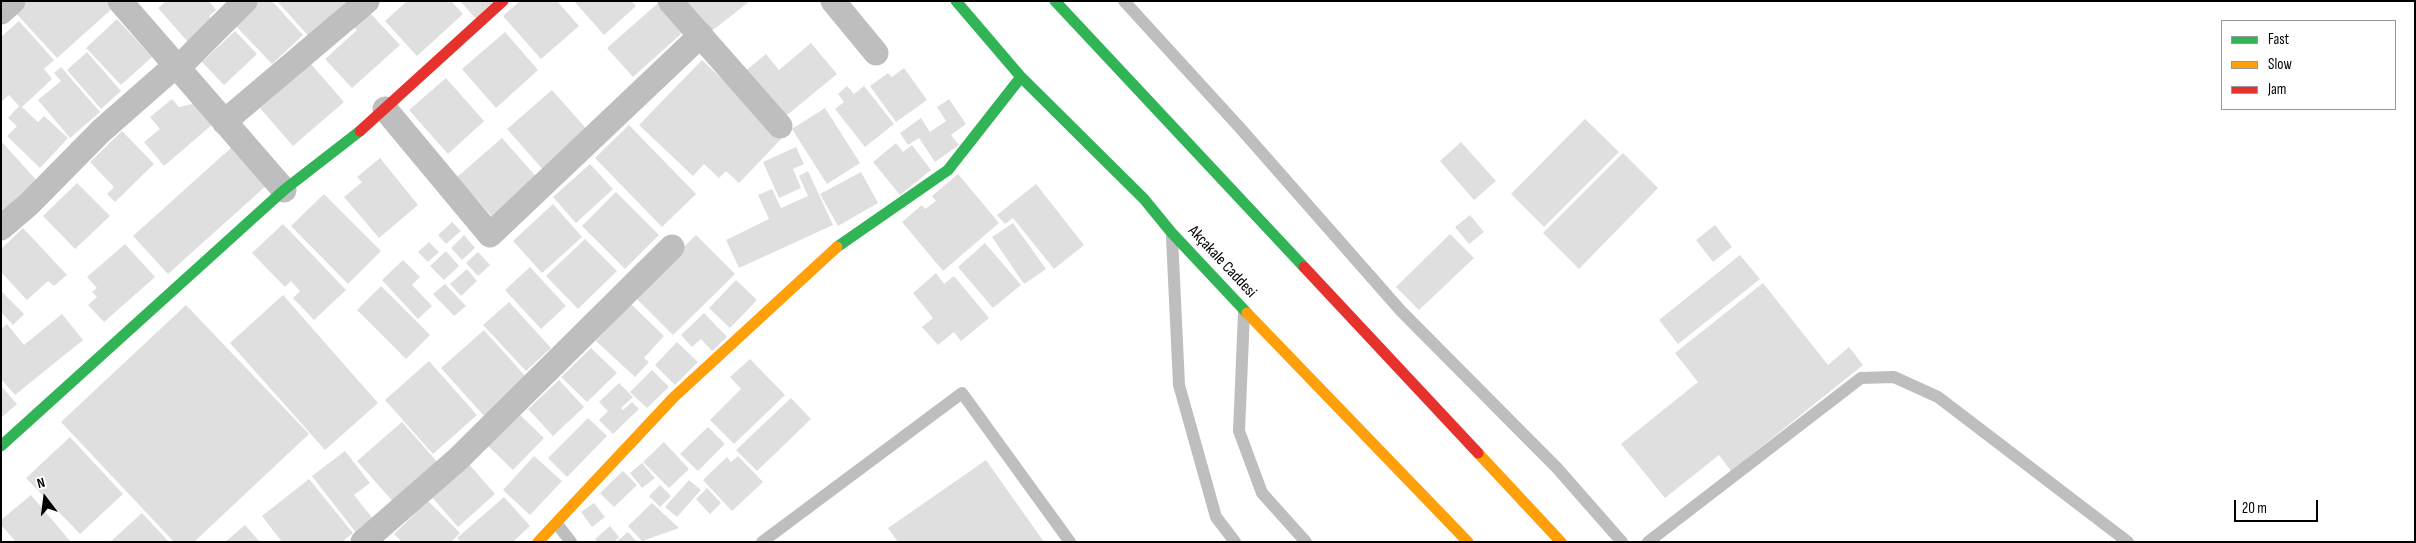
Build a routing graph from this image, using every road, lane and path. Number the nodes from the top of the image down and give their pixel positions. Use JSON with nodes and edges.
{"nodes":[{"id":1,"x":13,"y":1,"type":"edge"},
{"id":2,"x":120,"y":1,"type":"edge"},
{"id":3,"x":245,"y":1,"type":"edge"},
{"id":4,"x":367,"y":1,"type":"edge"},
{"id":5,"x":502,"y":1,"type":"edge"},
{"id":6,"x":670,"y":1,"type":"edge"},
{"id":7,"x":833,"y":1,"type":"edge"},
{"id":8,"x":956,"y":1,"type":"edge"},
{"id":9,"x":1055,"y":1,"type":"edge"},
{"id":10,"x":1124,"y":1,"type":"edge"},
{"id":11,"x":1,"y":12,"type":"edge"},
{"id":12,"x":701,"y":35,"type":"junction"},
{"id":13,"x":876,"y":53,"type":"dead end"},
{"id":14,"x":175,"y":66,"type":"junction"},
{"id":15,"x":1021,"y":78,"type":"junction"},
{"id":16,"x":385,"y":109,"type":"junction"},
{"id":17,"x":224,"y":122,"type":"junction"},
{"id":18,"x":780,"y":126,"type":"dead end"},
{"id":19,"x":284,"y":190,"type":"junction"},
{"id":20,"x":1,"y":228,"type":"edge"},
{"id":21,"x":1171,"y":232,"type":"junction"},
{"id":22,"x":672,"y":247,"type":"dead end"},
{"id":23,"x":1244,"y":310,"type":"junction"},
{"id":24,"x":1,"y":446,"type":"edge"},
{"id":25,"x":557,"y":524,"type":"junction"},
{"id":26,"x":363,"y":542,"type":"edge"},
{"id":27,"x":538,"y":542,"type":"edge"},
{"id":28,"x":571,"y":542,"type":"edge"},
{"id":29,"x":762,"y":542,"type":"edge"},
{"id":30,"x":1070,"y":542,"type":"edge"},
{"id":31,"x":1235,"y":542,"type":"edge"},
{"id":32,"x":1306,"y":542,"type":"edge"},
{"id":33,"x":1468,"y":542,"type":"edge"},
{"id":34,"x":1561,"y":542,"type":"edge"},
{"id":35,"x":1622,"y":542,"type":"edge"},
{"id":36,"x":1648,"y":542,"type":"edge"},
{"id":37,"x":2128,"y":542,"type":"edge"}],
"edges":[{"from":1,"to":11,"type":"street"},
{"from":2,"to":14,"type":"street"},
{"from":3,"to":14,"type":"street"},
{"from":4,"to":17,"type":"street"},
{"from":5,"to":16,"type":"main road"},
{"from":6,"to":12,"type":"street"},
{"from":7,"to":13,"type":"street"},
{"from":8,"to":15,"type":"main road","name":"Akçakale Caddesi"},
{"from":9,"to":34,"type":"main road"},
{"from":10,"to":35,"type":"lane"},
{"from":12,"to":16,"type":"street"},
{"from":12,"to":18,"type":"street"},
{"from":14,"to":17,"type":"street"},
{"from":14,"to":20,"type":"street"},
{"from":15,"to":21,"type":"main road","name":"Akçakale Caddesi"},
{"from":15,"to":25,"type":"main road"},
{"from":16,"to":19,"type":"main road"},
{"from":17,"to":19,"type":"street"},
{"from":19,"to":24,"type":"main road"},
{"from":21,"to":23,"type":"main road","name":"Akçakale Caddesi"},
{"from":21,"to":31,"type":"lane"},
{"from":22,"to":26,"type":"street"},
{"from":23,"to":32,"type":"lane"},
{"from":23,"to":33,"type":"main road","name":"Akçakale Caddesi"},
{"from":25,"to":27,"type":"main road"},
{"from":25,"to":28,"type":"lane"},
{"from":29,"to":30,"type":"lane"},
{"from":36,"to":37,"type":"lane"}]}
